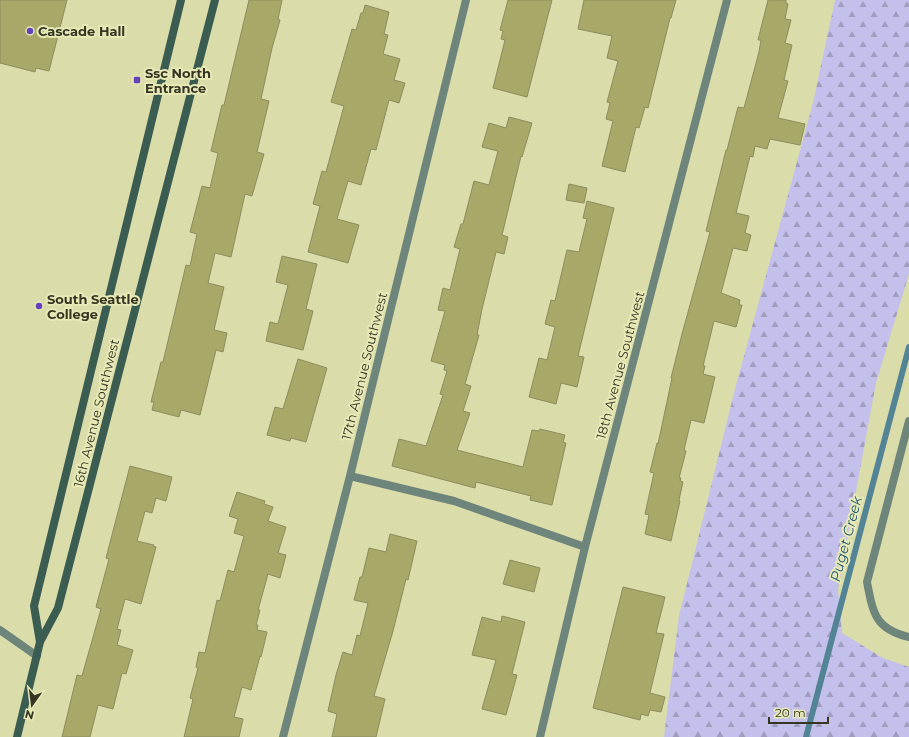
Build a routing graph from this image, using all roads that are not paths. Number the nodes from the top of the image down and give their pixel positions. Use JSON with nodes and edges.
{"nodes":[{"id":1,"x":181,"y":0,"type":"edge"},
{"id":2,"x":215,"y":0,"type":"edge"},
{"id":3,"x":466,"y":0,"type":"edge"},
{"id":4,"x":727,"y":0,"type":"edge"},
{"id":5,"x":909,"y":421,"type":"edge"},
{"id":6,"x":350,"y":476,"type":"junction"},
{"id":7,"x":586,"y":547,"type":"junction"},
{"id":8,"x":0,"y":630,"type":"edge"},
{"id":9,"x":909,"y":637,"type":"edge"},
{"id":10,"x":40,"y":642,"type":"junction"},
{"id":11,"x":37,"y":656,"type":"junction"},
{"id":12,"x":17,"y":737,"type":"edge"},
{"id":13,"x":283,"y":737,"type":"edge"},
{"id":14,"x":540,"y":737,"type":"edge"}],
"edges":[{"from":1,"to":10,"type":"street","name":"16th Avenue Southwest"},
{"from":2,"to":10,"type":"street","name":"16th Avenue Southwest"},
{"from":3,"to":6,"type":"street","name":"17th Avenue Southwest"},
{"from":4,"to":7,"type":"street","name":"18th Avenue Southwest"},
{"from":5,"to":9,"type":"street"},
{"from":6,"to":7,"type":"street"},
{"from":6,"to":13,"type":"street","name":"17th Avenue Southwest"},
{"from":7,"to":14,"type":"street","name":"18th Avenue Southwest"},
{"from":8,"to":11,"type":"street"},
{"from":10,"to":11,"type":"street","name":"16th Avenue Southwest"},
{"from":11,"to":12,"type":"street","name":"16th Avenue Southwest"}]}
